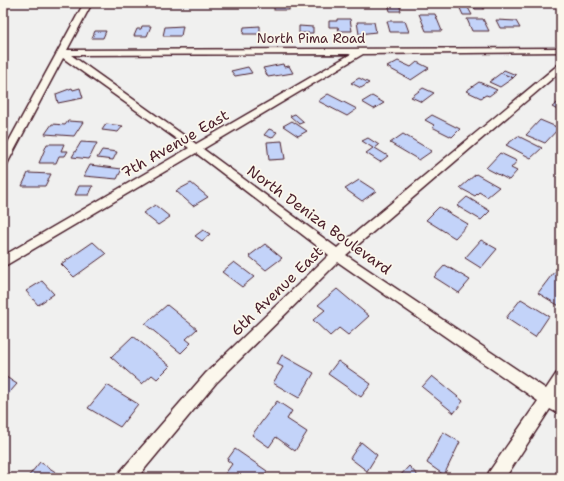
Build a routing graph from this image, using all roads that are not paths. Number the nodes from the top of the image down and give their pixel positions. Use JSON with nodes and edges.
{"nodes":[{"id":1,"x":88,"y":3,"type":"edge"},
{"id":2,"x":561,"y":50,"type":"edge"},
{"id":3,"x":362,"y":51,"type":"junction"},
{"id":4,"x":62,"y":53,"type":"junction"},
{"id":5,"x":561,"y":67,"type":"edge"},
{"id":6,"x":197,"y":149,"type":"junction"},
{"id":7,"x":3,"y":162,"type":"edge"},
{"id":8,"x":337,"y":255,"type":"junction"},
{"id":9,"x":3,"y":262,"type":"edge"},
{"id":10,"x":561,"y":379,"type":"edge"},
{"id":11,"x":547,"y":398,"type":"junction"},
{"id":12,"x":561,"y":408,"type":"edge"},
{"id":13,"x":126,"y":478,"type":"edge"},
{"id":14,"x":495,"y":478,"type":"edge"}],
"edges":[{"from":1,"to":4,"type":"street"},
{"from":2,"to":3,"type":"street","name":"North Pima Road"},
{"from":3,"to":4,"type":"street","name":"North Pima Road"},
{"from":3,"to":6,"type":"street","name":"7th Avenue East"},
{"from":4,"to":6,"type":"street","name":"North Deniza Boulevard"},
{"from":4,"to":7,"type":"street"},
{"from":5,"to":8,"type":"street","name":"6th Avenue East"},
{"from":6,"to":8,"type":"street","name":"North Deniza Boulevard"},
{"from":6,"to":9,"type":"street","name":"7th Avenue East"},
{"from":8,"to":11,"type":"street","name":"North Deniza Boulevard"},
{"from":8,"to":13,"type":"street","name":"6th Avenue East"},
{"from":10,"to":11,"type":"street"},
{"from":11,"to":12,"type":"street","name":"North Deniza Boulevard"},
{"from":11,"to":14,"type":"street"}]}
